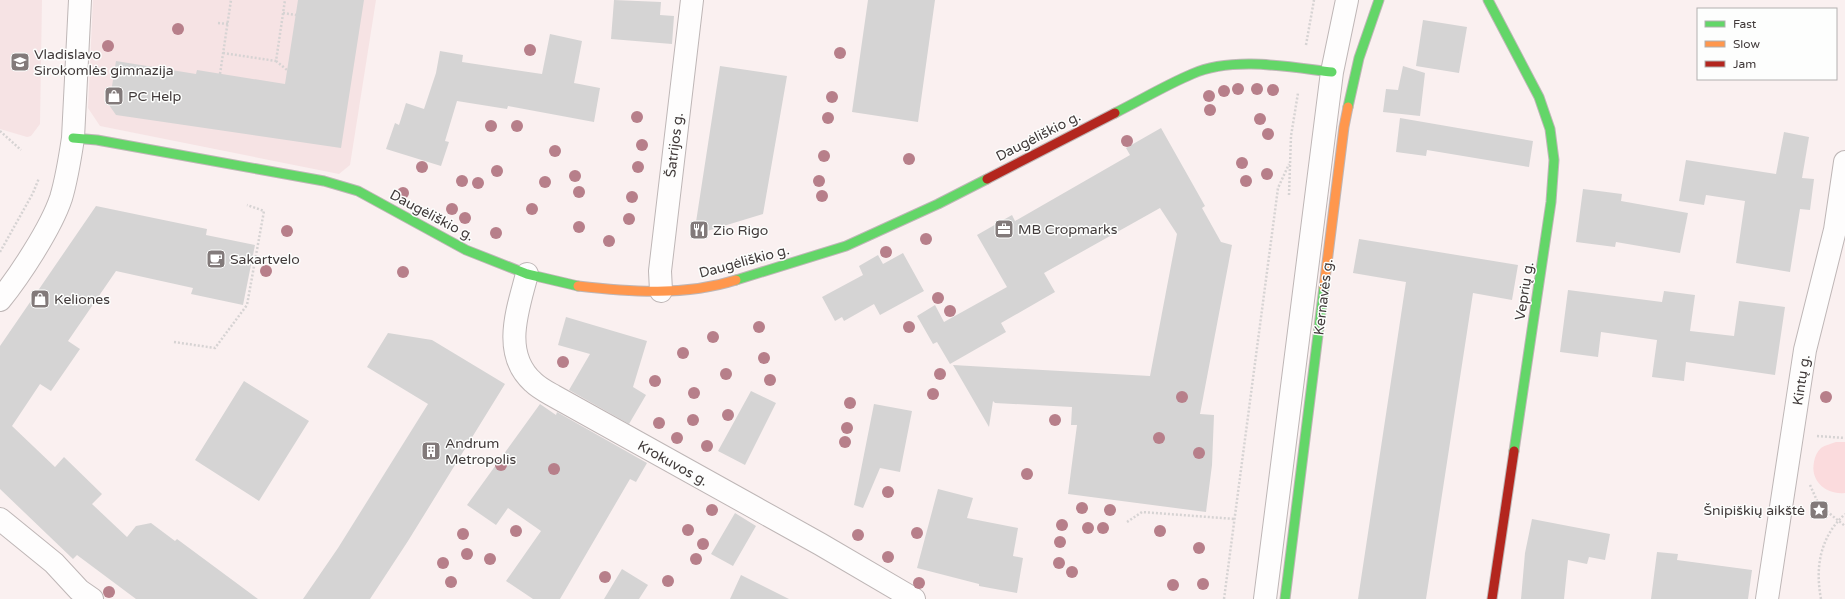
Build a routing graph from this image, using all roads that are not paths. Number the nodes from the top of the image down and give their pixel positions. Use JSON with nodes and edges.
{"nodes":[{"id":1,"x":80,"y":0,"type":"edge"},
{"id":2,"x":692,"y":0,"type":"edge"},
{"id":3,"x":1347,"y":0,"type":"edge"},
{"id":4,"x":1379,"y":0,"type":"edge"},
{"id":5,"x":1488,"y":0,"type":"edge"},
{"id":6,"x":1332,"y":72,"type":"junction"},
{"id":7,"x":73,"y":138,"type":"junction"},
{"id":8,"x":1845,"y":162,"type":"edge"},
{"id":9,"x":527,"y":274,"type":"junction"},
{"id":10,"x":661,"y":291,"type":"junction"},
{"id":11,"x":0,"y":300,"type":"edge"},
{"id":12,"x":0,"y":519,"type":"edge"},
{"id":13,"x":92,"y":599,"type":"edge"},
{"id":14,"x":914,"y":599,"type":"edge"},
{"id":15,"x":1265,"y":599,"type":"edge"},
{"id":16,"x":1285,"y":599,"type":"edge"},
{"id":17,"x":1492,"y":599,"type":"edge"},
{"id":18,"x":1767,"y":599,"type":"edge"}],
"edges":[{"from":1,"to":7,"type":"street"},
{"from":2,"to":10,"type":"street","name":"Šatrijos g."},
{"from":3,"to":6,"type":"street","name":"Kernavės g."},
{"from":4,"to":16,"type":"street","name":"Kernavės g."},
{"from":5,"to":17,"type":"street","name":"Veprių g."},
{"from":6,"to":10,"type":"street","name":"Daugėliškio g."},
{"from":6,"to":15,"type":"street","name":"Kernavės g."},
{"from":7,"to":9,"type":"street","name":"Daugėliškio g."},
{"from":7,"to":11,"type":"street"},
{"from":8,"to":18,"type":"street","name":"Kintų g."},
{"from":9,"to":10,"type":"street","name":"Daugėliškio g."},
{"from":9,"to":14,"type":"street","name":"Krokuvos g."},
{"from":12,"to":13,"type":"street"}]}
